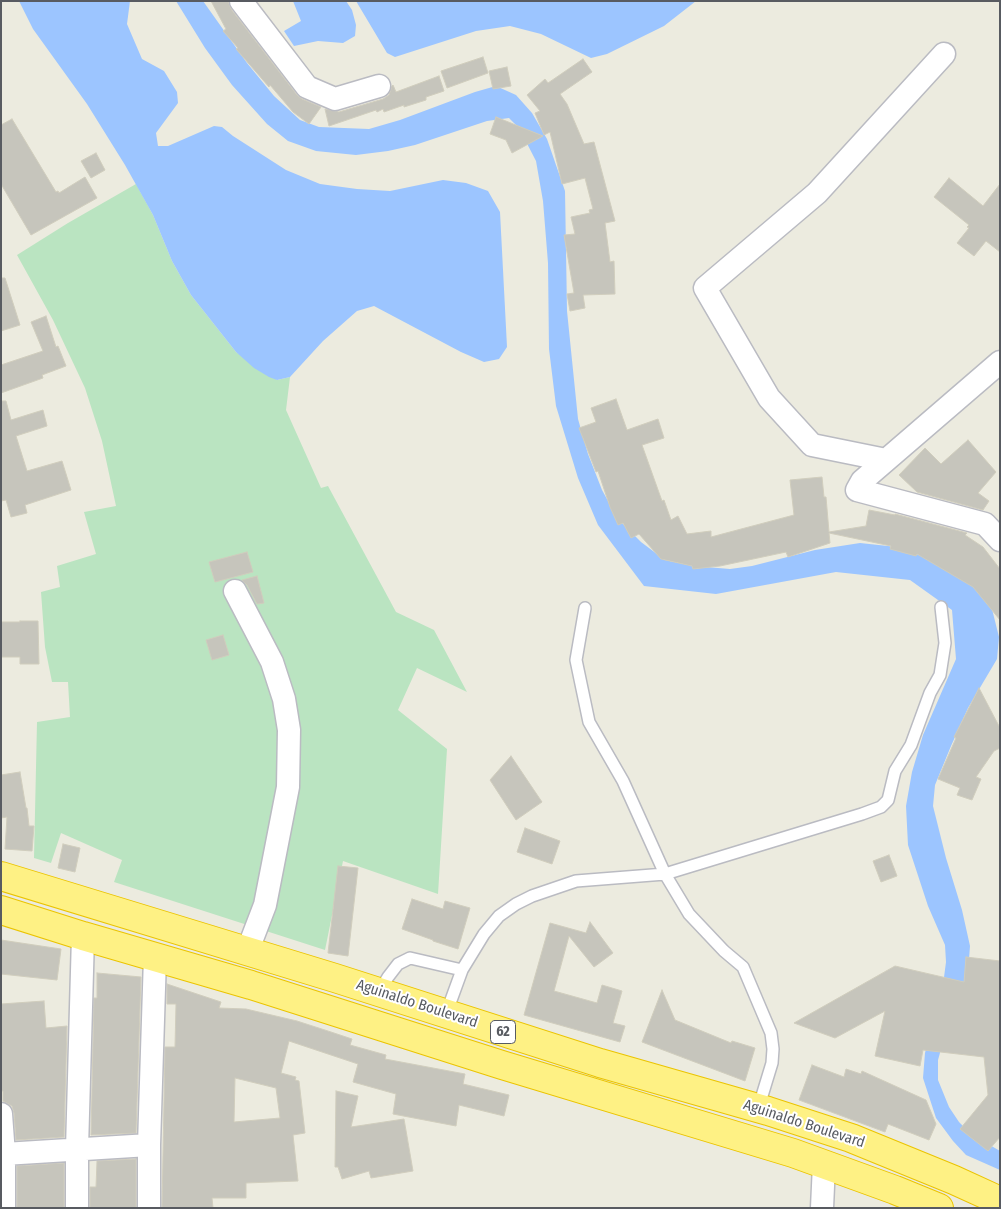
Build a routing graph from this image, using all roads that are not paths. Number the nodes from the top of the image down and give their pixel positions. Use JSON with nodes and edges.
{"nodes":[{"id":1,"x":241,"y":1,"type":"edge"},
{"id":2,"x":944,"y":54,"type":"dead end"},
{"id":3,"x":379,"y":86,"type":"dead end"},
{"id":4,"x":1000,"y":362,"type":"edge"},
{"id":5,"x":886,"y":460,"type":"junction"},
{"id":6,"x":1000,"y":540,"type":"edge"},
{"id":7,"x":235,"y":592,"type":"dead end"},
{"id":8,"x":941,"y":607,"type":"dead end"},
{"id":9,"x":585,"y":608,"type":"dead end"},
{"id":10,"x":665,"y":874,"type":"junction"},
{"id":11,"x":1,"y":876,"type":"edge"},
{"id":12,"x":1,"y":910,"type":"edge"},
{"id":13,"x":83,"y":936,"type":"junction"},
{"id":14,"x":247,"y":952,"type":"junction"},
{"id":15,"x":155,"y":957,"type":"junction"},
{"id":16,"x":462,"y":970,"type":"junction"},
{"id":17,"x":379,"y":992,"type":"junction"},
{"id":18,"x":446,"y":1014,"type":"junction"},
{"id":19,"x":758,"y":1109,"type":"junction"},
{"id":20,"x":1,"y":1114,"type":"edge"},
{"id":21,"x":149,"y":1144,"type":"junction"},
{"id":22,"x":77,"y":1149,"type":"junction"},
{"id":23,"x":4,"y":1154,"type":"junction"},
{"id":24,"x":824,"y":1164,"type":"junction"},
{"id":25,"x":1000,"y":1201,"type":"edge"},
{"id":26,"x":4,"y":1208,"type":"edge"},
{"id":27,"x":77,"y":1208,"type":"edge"},
{"id":28,"x":149,"y":1208,"type":"edge"},
{"id":29,"x":822,"y":1208,"type":"edge"},
{"id":30,"x":939,"y":1208,"type":"edge"}],
"edges":[{"from":1,"to":3,"type":"street"},
{"from":2,"to":5,"type":"street"},
{"from":4,"to":5,"type":"street"},
{"from":5,"to":6,"type":"street"},
{"from":7,"to":14,"type":"street"},
{"from":8,"to":10,"type":"lane"},
{"from":9,"to":10,"type":"lane"},
{"from":10,"to":16,"type":"lane"},
{"from":10,"to":19,"type":"lane"},
{"from":11,"to":14,"type":"highway","name":"Aguinaldo Boulevard","number":"62"},
{"from":12,"to":13,"type":"highway","name":"Aguinaldo Boulevard","number":"62"},
{"from":13,"to":15,"type":"highway","name":"Aguinaldo Boulevard","number":"62"},
{"from":13,"to":22,"type":"street"},
{"from":14,"to":17,"type":"highway","name":"Aguinaldo Boulevard","number":"62"},
{"from":15,"to":21,"type":"street"},
{"from":15,"to":24,"type":"highway","name":"Aguinaldo Boulevard","number":"62"},
{"from":16,"to":17,"type":"lane"},
{"from":16,"to":18,"type":"lane"},
{"from":17,"to":18,"type":"highway","name":"Aguinaldo Boulevard","number":"62"},
{"from":18,"to":19,"type":"highway","name":"Aguinaldo Boulevard","number":"62"},
{"from":19,"to":25,"type":"highway","name":"Aguinaldo Boulevard","number":"62"},
{"from":20,"to":23,"type":"street"},
{"from":21,"to":22,"type":"street"},
{"from":21,"to":28,"type":"street"},
{"from":22,"to":23,"type":"street"},
{"from":22,"to":27,"type":"street"},
{"from":23,"to":26,"type":"street"},
{"from":24,"to":29,"type":"street"},
{"from":24,"to":30,"type":"highway","name":"Aguinaldo Boulevard","number":"62"}]}
